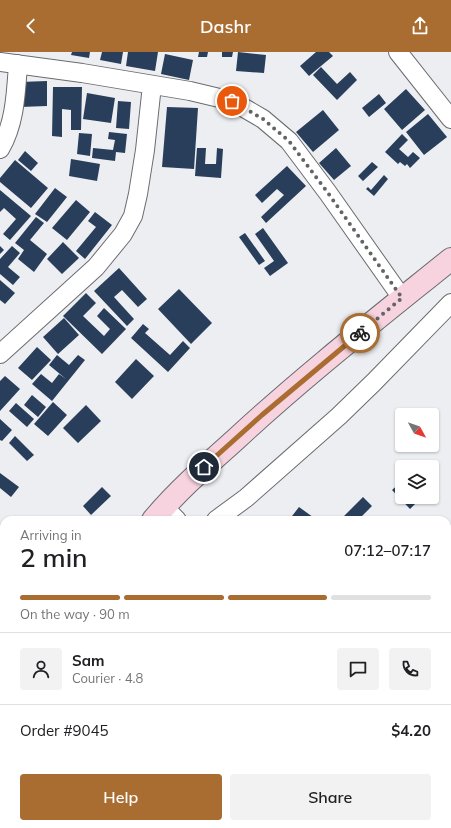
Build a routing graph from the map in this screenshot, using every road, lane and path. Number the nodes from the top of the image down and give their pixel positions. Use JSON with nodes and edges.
{"nodes":[{"id":1,"x":398,"y":52,"type":"edge"},
{"id":2,"x":0,"y":62,"type":"edge"},
{"id":3,"x":18,"y":64,"type":"junction"},
{"id":4,"x":152,"y":85,"type":"junction"},
{"id":5,"x":451,"y":119,"type":"edge"},
{"id":6,"x":0,"y":150,"type":"edge"},
{"id":7,"x":451,"y":259,"type":"edge"},
{"id":8,"x":402,"y":298,"type":"junction"},
{"id":9,"x":451,"y":303,"type":"edge"},
{"id":10,"x":0,"y":354,"type":"edge"},
{"id":11,"x":165,"y":516,"type":"edge"},
{"id":12,"x":221,"y":516,"type":"edge"}],
"edges":[{"from":1,"to":5,"type":"street"},
{"from":2,"to":3,"type":"street"},
{"from":3,"to":4,"type":"street"},
{"from":3,"to":6,"type":"street"},
{"from":4,"to":8,"type":"street"},
{"from":4,"to":10,"type":"street"},
{"from":7,"to":8,"type":"main road"},
{"from":8,"to":11,"type":"main road"},
{"from":9,"to":12,"type":"street"}]}
